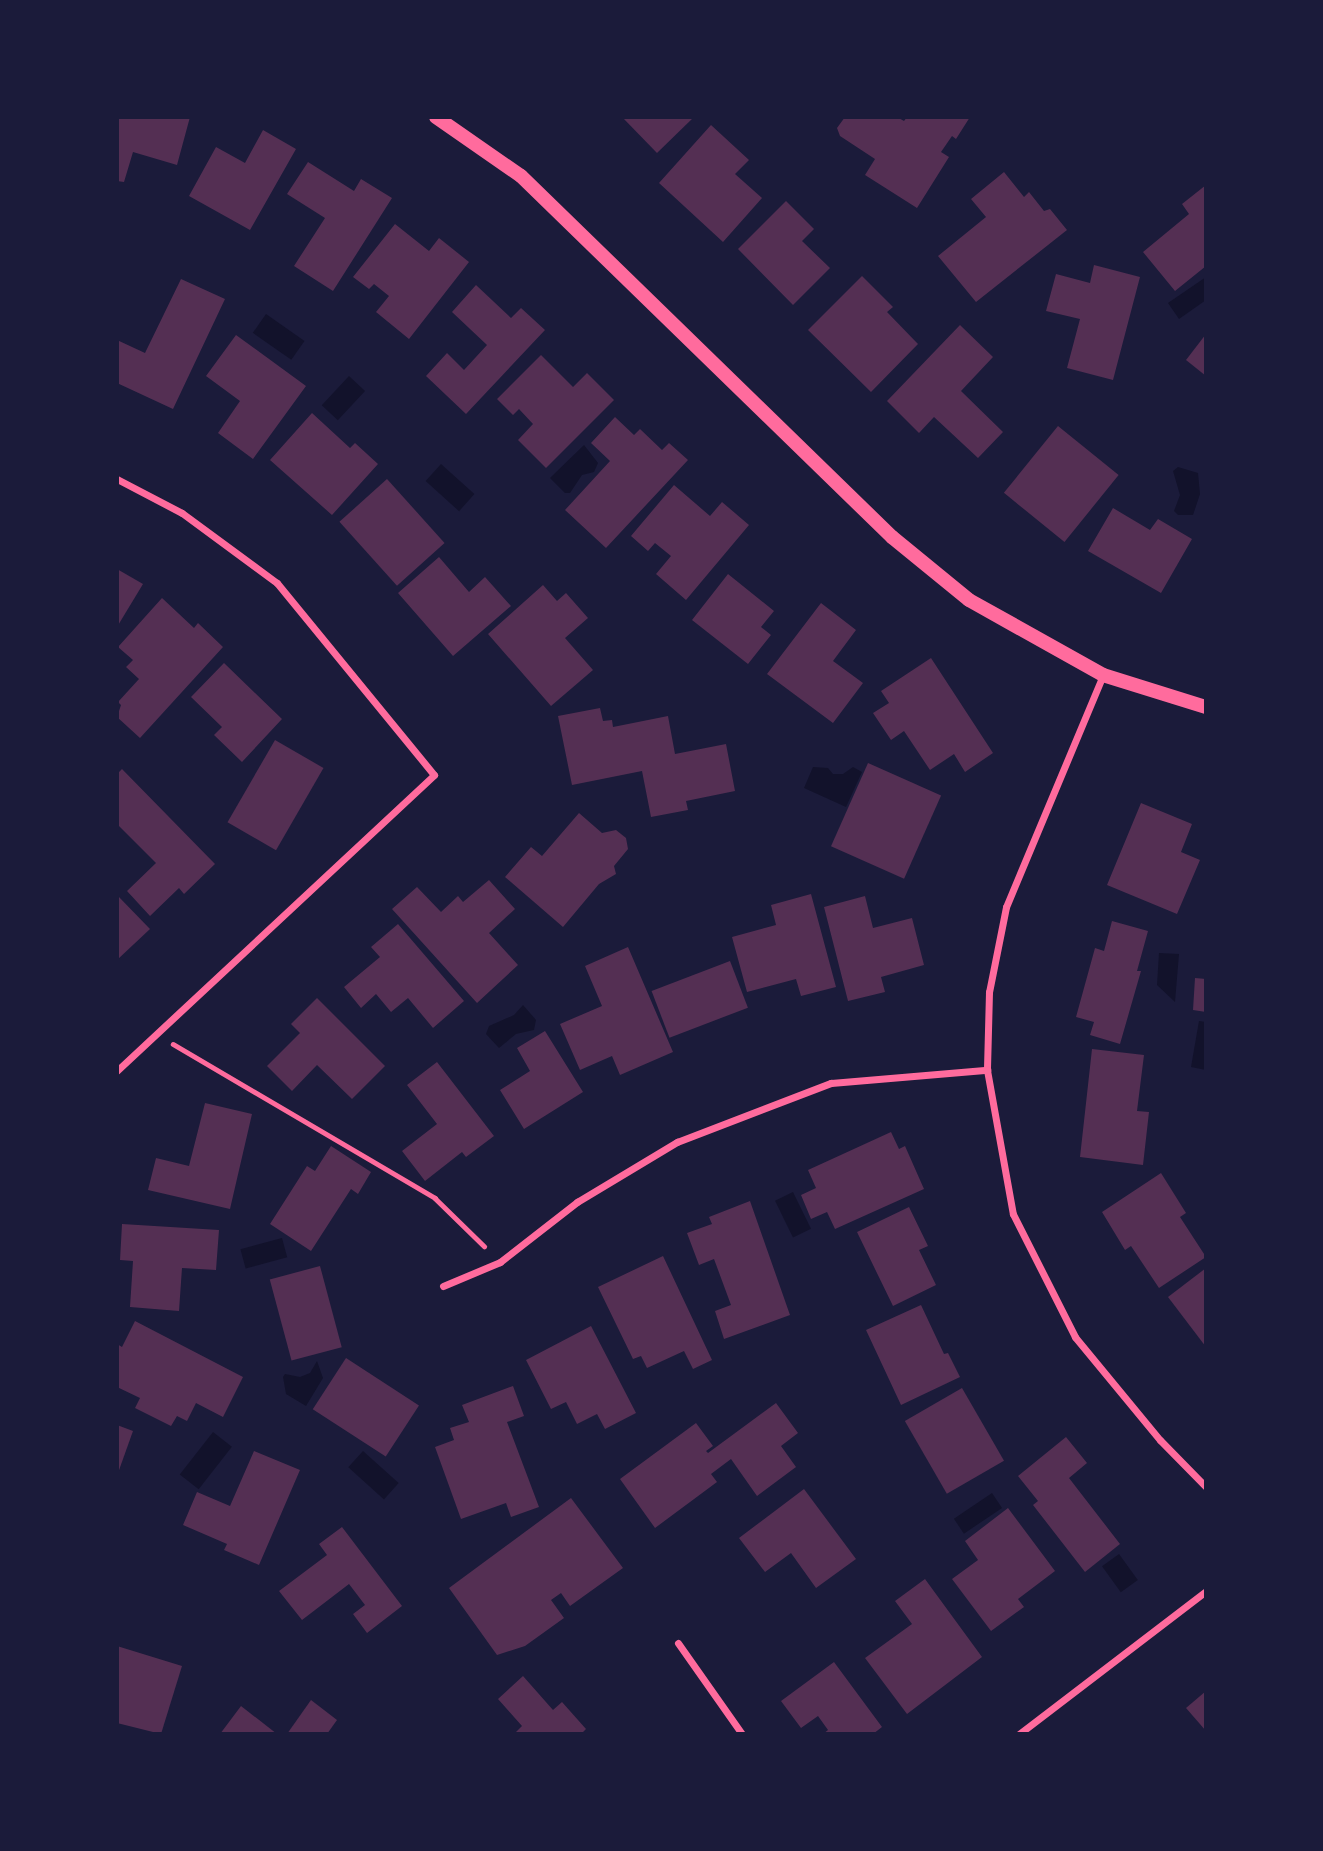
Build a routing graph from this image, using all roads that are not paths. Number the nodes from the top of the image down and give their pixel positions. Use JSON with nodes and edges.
{"nodes":[{"id":1,"x":436,"y":117,"type":"edge"},
{"id":2,"x":117,"y":479,"type":"edge"},
{"id":3,"x":1103,"y":675,"type":"junction"},
{"id":4,"x":1206,"y":707,"type":"edge"},
{"id":5,"x":987,"y":1070,"type":"junction"},
{"id":6,"x":117,"y":1071,"type":"edge"},
{"id":7,"x":443,"y":1286,"type":"dead end"},
{"id":8,"x":1206,"y":1487,"type":"edge"},
{"id":9,"x":1206,"y":1591,"type":"edge"},
{"id":10,"x":678,"y":1643,"type":"dead end"},
{"id":11,"x":742,"y":1734,"type":"edge"},
{"id":12,"x":1019,"y":1734,"type":"edge"}],
"edges":[{"from":1,"to":3,"type":"main road"},
{"from":2,"to":6,"type":"street"},
{"from":3,"to":4,"type":"main road"},
{"from":3,"to":5,"type":"street"},
{"from":5,"to":7,"type":"street"},
{"from":5,"to":8,"type":"street"},
{"from":9,"to":12,"type":"street"},
{"from":10,"to":11,"type":"street"}]}
